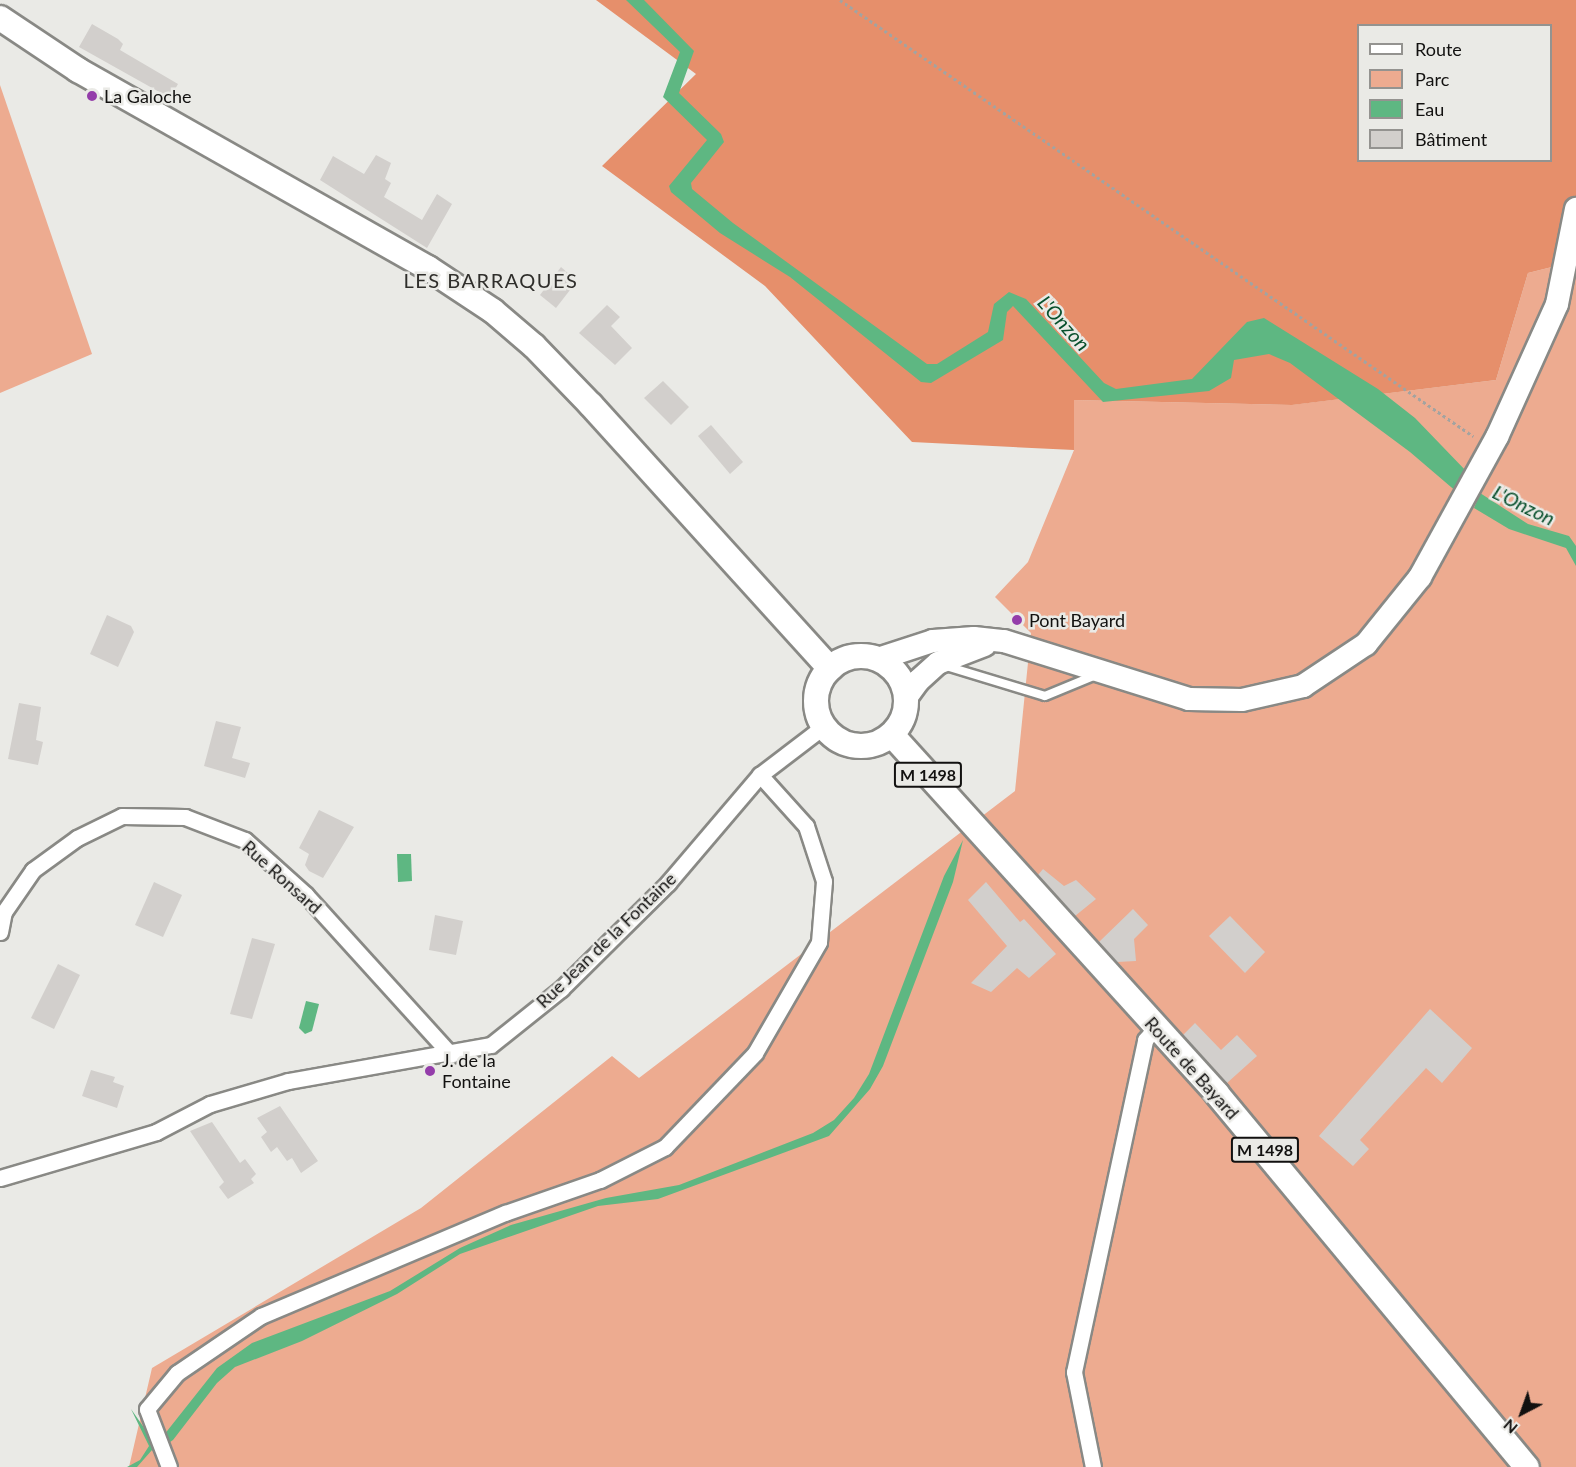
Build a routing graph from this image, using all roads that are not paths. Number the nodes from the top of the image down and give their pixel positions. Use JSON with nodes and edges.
{"nodes":[{"id":1,"x":0,"y":18,"type":"edge"},
{"id":2,"x":1576,"y":209,"type":"edge"},
{"id":3,"x":1004,"y":641,"type":"junction"},
{"id":4,"x":881,"y":658,"type":"junction"},
{"id":5,"x":938,"y":663,"type":"junction"},
{"id":6,"x":830,"y":669,"type":"junction"},
{"id":7,"x":1104,"y":675,"type":"junction"},
{"id":8,"x":905,"y":699,"type":"junction"},
{"id":9,"x":824,"y":726,"type":"junction"},
{"id":10,"x":892,"y":735,"type":"junction"},
{"id":11,"x":760,"y":775,"type":"junction"},
{"id":12,"x":0,"y":932,"type":"edge"},
{"id":13,"x":1156,"y":1027,"type":"junction"},
{"id":14,"x":451,"y":1055,"type":"junction"},
{"id":15,"x":0,"y":1178,"type":"edge"},
{"id":16,"x":168,"y":1466,"type":"edge"},
{"id":17,"x":1093,"y":1467,"type":"edge"},
{"id":18,"x":1527,"y":1467,"type":"edge"}],
"edges":[{"from":1,"to":6,"type":"main road"},
{"from":2,"to":7,"type":"main road"},
{"from":3,"to":4,"type":"main road"},
{"from":3,"to":5,"type":"main road"},
{"from":3,"to":7,"type":"main road"},
{"from":4,"to":6,"type":"main road"},
{"from":4,"to":8,"type":"main road"},
{"from":5,"to":7,"type":"lane"},
{"from":5,"to":8,"type":"main road"},
{"from":6,"to":9,"type":"main road"},
{"from":8,"to":10,"type":"main road"},
{"from":9,"to":10,"type":"main road","number":"M 1498"},
{"from":9,"to":11,"type":"street","name":"Rue Jean de la Fontaine"},
{"from":10,"to":13,"type":"main road","name":"Route de Bayard","number":"M 1498"},
{"from":11,"to":14,"type":"street","name":"Rue Jean de la Fontaine"},
{"from":11,"to":16,"type":"street"},
{"from":12,"to":14,"type":"street","name":"Rue Ronsard"},
{"from":13,"to":17,"type":"street"},
{"from":13,"to":18,"type":"main road","name":"Route de Bayard","number":"M 1498"},
{"from":14,"to":15,"type":"street","name":"Rue Jean de la Fontaine"}]}
